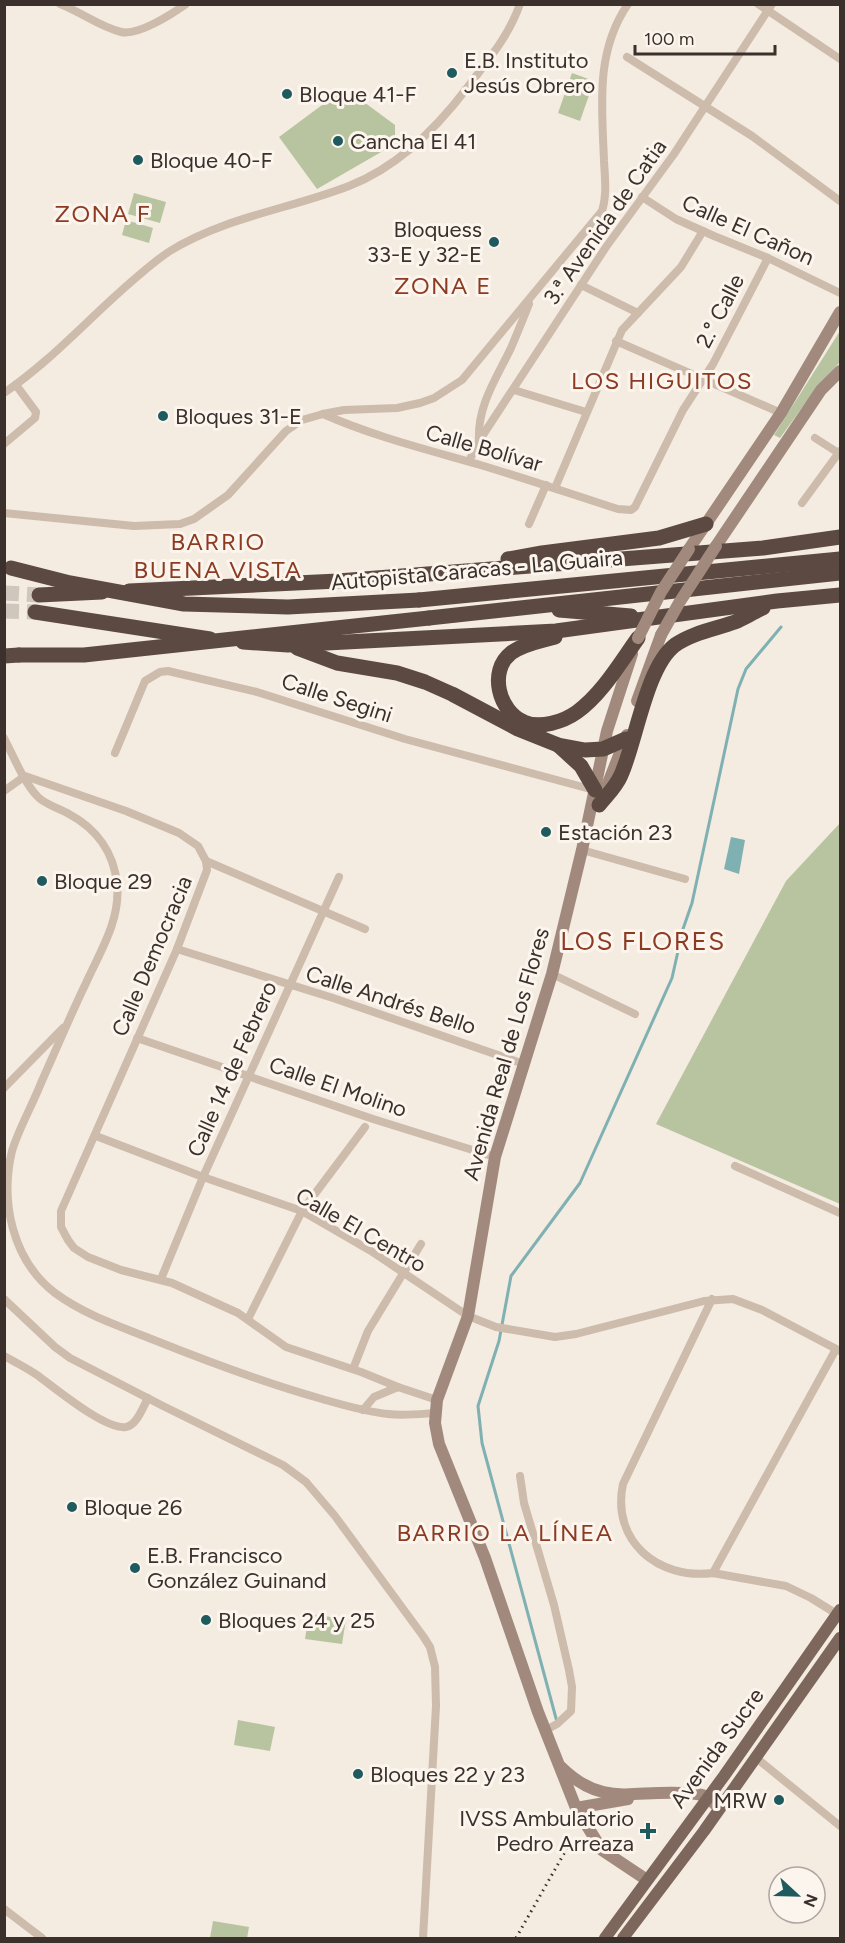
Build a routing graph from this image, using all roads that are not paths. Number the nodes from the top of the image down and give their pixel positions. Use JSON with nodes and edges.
{"nodes":[{"id":1,"x":60,"y":4,"type":"edge"},
{"id":2,"x":186,"y":4,"type":"edge"},
{"id":3,"x":520,"y":4,"type":"edge"},
{"id":4,"x":628,"y":4,"type":"edge"},
{"id":5,"x":758,"y":4,"type":"edge"},
{"id":6,"x":770,"y":8,"type":"edge"},
{"id":7,"x":627,"y":57,"type":"dead end"},
{"id":8,"x":840,"y":59,"type":"edge"},
{"id":9,"x":705,"y":106,"type":"junction"},
{"id":10,"x":642,"y":197,"type":"junction"},
{"id":11,"x":840,"y":201,"type":"edge"},
{"id":12,"x":703,"y":231,"type":"junction"},
{"id":13,"x":768,"y":258,"type":"junction"},
{"id":14,"x":581,"y":285,"type":"junction"},
{"id":15,"x":534,"y":292,"type":"junction"},
{"id":16,"x":840,"y":293,"type":"edge"},
{"id":17,"x":840,"y":312,"type":"edge"},
{"id":18,"x":638,"y":314,"type":"junction"},
{"id":19,"x":616,"y":341,"type":"junction"},
{"id":20,"x":840,"y":371,"type":"edge"},
{"id":21,"x":702,"y":379,"type":"junction"},
{"id":22,"x":16,"y":385,"type":"junction"},
{"id":23,"x":514,"y":390,"type":"junction"},
{"id":24,"x":4,"y":393,"type":"edge"},
{"id":25,"x":586,"y":412,"type":"junction"},
{"id":26,"x":781,"y":413,"type":"junction"},
{"id":27,"x":323,"y":414,"type":"junction"},
{"id":28,"x":815,"y":438,"type":"dead end"},
{"id":29,"x":479,"y":441,"type":"junction"},
{"id":30,"x":4,"y":444,"type":"edge"},
{"id":31,"x":840,"y":453,"type":"edge"},
{"id":32,"x":469,"y":462,"type":"junction"},
{"id":33,"x":546,"y":485,"type":"junction"},
{"id":34,"x":555,"y":488,"type":"junction"},
{"id":35,"x":802,"y":503,"type":"dead end"},
{"id":36,"x":635,"y":507,"type":"joint"},
{"id":37,"x":4,"y":513,"type":"edge"},
{"id":38,"x":529,"y":524,"type":"dead end"},
{"id":39,"x":706,"y":524,"type":"junction"},
{"id":40,"x":840,"y":537,"type":"edge"},
{"id":41,"x":780,"y":545,"type":"junction"},
{"id":42,"x":840,"y":554,"type":"edge"},
{"id":43,"x":840,"y":559,"type":"edge"},
{"id":44,"x":8,"y":568,"type":"edge"},
{"id":45,"x":435,"y":573,"type":"junction"},
{"id":46,"x":840,"y":573,"type":"edge"},
{"id":47,"x":840,"y":595,"type":"edge"},
{"id":48,"x":39,"y":596,"type":"tunnel mouth"},
{"id":49,"x":777,"y":601,"type":"junction"},
{"id":50,"x":532,"y":606,"type":"junction"},
{"id":51,"x":35,"y":612,"type":"tunnel mouth"},
{"id":52,"x":657,"y":619,"type":"junction"},
{"id":53,"x":594,"y":627,"type":"junction"},
{"id":54,"x":638,"y":638,"type":"junction"},
{"id":55,"x":288,"y":645,"type":"junction"},
{"id":56,"x":12,"y":655,"type":"edge"},
{"id":57,"x":4,"y":738,"type":"edge"},
{"id":58,"x":626,"y":739,"type":"junction"},
{"id":59,"x":558,"y":745,"type":"junction"},
{"id":60,"x":603,"y":748,"type":"junction"},
{"id":61,"x":115,"y":753,"type":"dead end"},
{"id":62,"x":24,"y":776,"type":"junction"},
{"id":63,"x":4,"y":791,"type":"edge"},
{"id":64,"x":597,"y":797,"type":"junction"},
{"id":65,"x":582,"y":849,"type":"junction"},
{"id":66,"x":206,"y":861,"type":"junction"},
{"id":67,"x":339,"y":877,"type":"dead end"},
{"id":68,"x":685,"y":879,"type":"dead end"},
{"id":69,"x":324,"y":912,"type":"junction"},
{"id":70,"x":365,"y":929,"type":"dead end"},
{"id":71,"x":177,"y":949,"type":"junction"},
{"id":72,"x":552,"y":974,"type":"junction"},
{"id":73,"x":290,"y":985,"type":"junction"},
{"id":74,"x":635,"y":1014,"type":"dead end"},
{"id":75,"x":66,"y":1025,"type":"junction"},
{"id":76,"x":137,"y":1038,"type":"junction"},
{"id":77,"x":524,"y":1064,"type":"junction"},
{"id":78,"x":251,"y":1076,"type":"junction"},
{"id":79,"x":4,"y":1088,"type":"edge"},
{"id":80,"x":365,"y":1128,"type":"dead end"},
{"id":81,"x":96,"y":1136,"type":"junction"},
{"id":82,"x":495,"y":1157,"type":"junction"},
{"id":83,"x":4,"y":1160,"type":"edge"},
{"id":84,"x":735,"y":1166,"type":"dead end"},
{"id":85,"x":8,"y":1175,"type":"junction"},
{"id":86,"x":203,"y":1177,"type":"junction"},
{"id":87,"x":302,"y":1211,"type":"junction"},
{"id":88,"x":840,"y":1213,"type":"edge"},
{"id":89,"x":421,"y":1244,"type":"dead end"},
{"id":90,"x":403,"y":1273,"type":"junction"},
{"id":91,"x":161,"y":1279,"type":"junction"},
{"id":92,"x":4,"y":1299,"type":"edge"},
{"id":93,"x":712,"y":1299,"type":"junction"},
{"id":94,"x":468,"y":1316,"type":"junction"},
{"id":95,"x":248,"y":1319,"type":"junction"},
{"id":96,"x":838,"y":1350,"type":"edge"},
{"id":97,"x":4,"y":1356,"type":"edge"},
{"id":98,"x":353,"y":1369,"type":"junction"},
{"id":99,"x":398,"y":1387,"type":"junction"},
{"id":100,"x":148,"y":1398,"type":"junction"},
{"id":101,"x":437,"y":1400,"type":"junction"},
{"id":102,"x":363,"y":1410,"type":"junction"},
{"id":103,"x":435,"y":1413,"type":"junction"},
{"id":104,"x":520,"y":1476,"type":"dead end"},
{"id":105,"x":712,"y":1573,"type":"junction"},
{"id":106,"x":839,"y":1614,"type":"edge"},
{"id":107,"x":840,"y":1638,"type":"edge"},
{"id":108,"x":546,"y":1730,"type":"junction"},
{"id":109,"x":755,"y":1757,"type":"junction"},
{"id":110,"x":560,"y":1766,"type":"junction"},
{"id":111,"x":594,"y":1790,"type":"junction"},
{"id":112,"x":638,"y":1796,"type":"junction"},
{"id":113,"x":707,"y":1798,"type":"junction"},
{"id":114,"x":575,"y":1803,"type":"junction"},
{"id":115,"x":719,"y":1808,"type":"junction"},
{"id":116,"x":840,"y":1826,"type":"edge"},
{"id":117,"x":647,"y":1880,"type":"junction"},
{"id":118,"x":4,"y":1909,"type":"edge"},
{"id":119,"x":42,"y":1938,"type":"edge"},
{"id":120,"x":423,"y":1938,"type":"edge"},
{"id":121,"x":605,"y":1938,"type":"edge"},
{"id":122,"x":623,"y":1938,"type":"edge"}],
"edges":[{"from":1,"to":2,"type":"street"},
{"from":3,"to":22,"type":"street"},
{"from":4,"to":15,"type":"street"},
{"from":5,"to":6,"type":"street"},
{"from":6,"to":8,"type":"street"},
{"from":6,"to":9,"type":"street","name":"3.ª Avenida de Catia"},
{"from":7,"to":9,"type":"street"},
{"from":9,"to":10,"type":"street","name":"3.ª Avenida de Catia"},
{"from":9,"to":11,"type":"street"},
{"from":10,"to":12,"type":"street","name":"Calle El Cañon"},
{"from":10,"to":14,"type":"street","name":"3.ª Avenida de Catia"},
{"from":12,"to":13,"type":"street","name":"Calle El Cañon"},
{"from":12,"to":18,"type":"street"},
{"from":13,"to":16,"type":"street","name":"Calle El Cañon"},
{"from":13,"to":21,"type":"street","name":"2.° Calle"},
{"from":14,"to":18,"type":"street"},
{"from":14,"to":23,"type":"street","name":"3.ª Avenida de Catia"},
{"from":15,"to":27,"type":"street"},
{"from":15,"to":29,"type":"street"},
{"from":17,"to":26,"type":"street","name":"Avenida Real de Los Flores"},
{"from":18,"to":19,"type":"street"},
{"from":19,"to":21,"type":"street"},
{"from":19,"to":25,"type":"street"},
{"from":20,"to":58,"type":"street","name":"Avenida Real de Los Flores","bridge":true},
{"from":21,"to":26,"type":"street"},
{"from":21,"to":36,"type":"street","name":"2.° Calle"},
{"from":22,"to":24,"type":"street"},
{"from":22,"to":30,"type":"street"},
{"from":23,"to":25,"type":"street"},
{"from":23,"to":29,"type":"street","name":"3.ª Avenida de Catia"},
{"from":25,"to":34,"type":"street"},
{"from":26,"to":39,"type":"street","name":"Avenida Real de Los Flores"},
{"from":27,"to":32,"type":"street","name":"Calle Bolívar"},
{"from":27,"to":37,"type":"street"},
{"from":28,"to":31,"type":"street"},
{"from":29,"to":32,"type":"street","name":"3.ª Avenida de Catia"},
{"from":31,"to":35,"type":"street"},
{"from":32,"to":33,"type":"street","name":"Calle Bolívar"},
{"from":33,"to":34,"type":"street","name":"Calle Bolívar"},
{"from":33,"to":38,"type":"street"},
{"from":34,"to":36,"type":"street","name":"Calle Bolívar"},
{"from":39,"to":45,"type":"highway"},
{"from":39,"to":54,"type":"street","name":"Avenida Real de Los Flores","bridge":true},
{"from":40,"to":41,"type":"highway","name":"Autopista Caracas - La Guaira"},
{"from":41,"to":42,"type":"highway"},
{"from":41,"to":45,"type":"highway","name":"Autopista Caracas - La Guaira"},
{"from":43,"to":44,"type":"highway","name":"Autopista Caracas - La Guaira","bridge":true},
{"from":45,"to":48,"type":"highway","name":"Autopista Caracas - La Guaira"},
{"from":46,"to":50,"type":"highway","name":"Autopista Caracas - La Guaira"},
{"from":47,"to":49,"type":"highway"},
{"from":49,"to":52,"type":"highway"},
{"from":49,"to":64,"type":"highway"},
{"from":50,"to":52,"type":"highway"},
{"from":50,"to":56,"type":"highway","name":"Autopista Caracas - La Guaira","bridge":true},
{"from":51,"to":55,"type":"highway"},
{"from":52,"to":53,"type":"highway"},
{"from":53,"to":54,"type":"highway"},
{"from":53,"to":55,"type":"highway"},
{"from":54,"to":60,"type":"street","name":"Avenida Real de Los Flores"},
{"from":55,"to":59,"type":"highway"},
{"from":57,"to":62,"type":"street"},
{"from":58,"to":60,"type":"highway"},
{"from":58,"to":64,"type":"street","name":"Avenida Real de Los Flores"},
{"from":59,"to":60,"type":"highway"},
{"from":59,"to":64,"type":"highway"},
{"from":60,"to":64,"type":"street","name":"Avenida Real de Los Flores"},
{"from":61,"to":64,"type":"street","name":"Calle Segini"},
{"from":62,"to":63,"type":"street"},
{"from":62,"to":66,"type":"street","name":"Calle Democracia"},
{"from":62,"to":75,"type":"street"},
{"from":64,"to":65,"type":"street","name":"Avenida Real de Los Flores"},
{"from":65,"to":68,"type":"street"},
{"from":65,"to":72,"type":"street","name":"Avenida Real de Los Flores"},
{"from":66,"to":69,"type":"street"},
{"from":66,"to":71,"type":"street","name":"Calle Democracia"},
{"from":67,"to":69,"type":"street","name":"Calle 14 de Febrero"},
{"from":69,"to":70,"type":"street"},
{"from":69,"to":73,"type":"street","name":"Calle 14 de Febrero"},
{"from":71,"to":73,"type":"street","name":"Calle Andrés Bello"},
{"from":71,"to":76,"type":"street","name":"Calle Democracia"},
{"from":72,"to":74,"type":"street"},
{"from":72,"to":77,"type":"street","name":"Avenida Real de Los Flores"},
{"from":73,"to":77,"type":"street","name":"Calle Andrés Bello"},
{"from":73,"to":78,"type":"street","name":"Calle 14 de Febrero"},
{"from":75,"to":79,"type":"street"},
{"from":75,"to":85,"type":"street"},
{"from":76,"to":78,"type":"street","name":"Calle El Molino"},
{"from":76,"to":81,"type":"street","name":"Calle Democracia"},
{"from":77,"to":82,"type":"street","name":"Avenida Real de Los Flores"},
{"from":78,"to":82,"type":"street","name":"Calle El Molino"},
{"from":78,"to":86,"type":"street","name":"Calle 14 de Febrero"},
{"from":80,"to":87,"type":"street"},
{"from":81,"to":86,"type":"street","name":"Calle El Centro"},
{"from":81,"to":91,"type":"street","name":"Calle Democracia"},
{"from":82,"to":94,"type":"street","name":"Avenida Real de Los Flores"},
{"from":83,"to":85,"type":"street"},
{"from":84,"to":88,"type":"street"},
{"from":85,"to":102,"type":"street"},
{"from":86,"to":87,"type":"street","name":"Calle El Centro"},
{"from":86,"to":91,"type":"street","name":"Calle 14 de Febrero"},
{"from":87,"to":90,"type":"street","name":"Calle El Centro"},
{"from":87,"to":95,"type":"street"},
{"from":89,"to":90,"type":"street"},
{"from":90,"to":94,"type":"street","name":"Calle El Centro"},
{"from":90,"to":98,"type":"street"},
{"from":91,"to":95,"type":"street"},
{"from":92,"to":100,"type":"street"},
{"from":93,"to":94,"type":"street","name":"Calle El Centro"},
{"from":93,"to":96,"type":"street"},
{"from":93,"to":105,"type":"street"},
{"from":94,"to":101,"type":"street","name":"Avenida Real de Los Flores"},
{"from":95,"to":98,"type":"street"},
{"from":96,"to":105,"type":"street"},
{"from":97,"to":100,"type":"street"},
{"from":98,"to":99,"type":"street"},
{"from":99,"to":101,"type":"street"},
{"from":99,"to":102,"type":"street"},
{"from":100,"to":120,"type":"street"},
{"from":101,"to":103,"type":"street","name":"Avenida Real de Los Flores"},
{"from":102,"to":103,"type":"street"},
{"from":103,"to":108,"type":"street","name":"Avenida Real de Los Flores"},
{"from":104,"to":108,"type":"street"},
{"from":105,"to":106,"type":"street"},
{"from":106,"to":113,"type":"main road","name":"Avenida Sucre"},
{"from":107,"to":109,"type":"main road","name":"Avenida Sucre"},
{"from":108,"to":110,"type":"street","name":"Avenida Real de Los Flores"},
{"from":109,"to":115,"type":"main road","name":"Avenida Sucre"},
{"from":109,"to":116,"type":"street"},
{"from":110,"to":111,"type":"street"},
{"from":110,"to":114,"type":"street","name":"Avenida Real de Los Flores"},
{"from":111,"to":112,"type":"street"},
{"from":111,"to":114,"type":"street"},
{"from":112,"to":113,"type":"street"},
{"from":112,"to":114,"type":"street"},
{"from":113,"to":115,"type":"street"},
{"from":113,"to":117,"type":"main road","name":"Avenida Sucre"},
{"from":114,"to":117,"type":"street","name":"Avenida Real de Los Flores"},
{"from":115,"to":122,"type":"main road","name":"Avenida Sucre"},
{"from":117,"to":121,"type":"main road","name":"Avenida Sucre"},
{"from":118,"to":119,"type":"street"}]}
